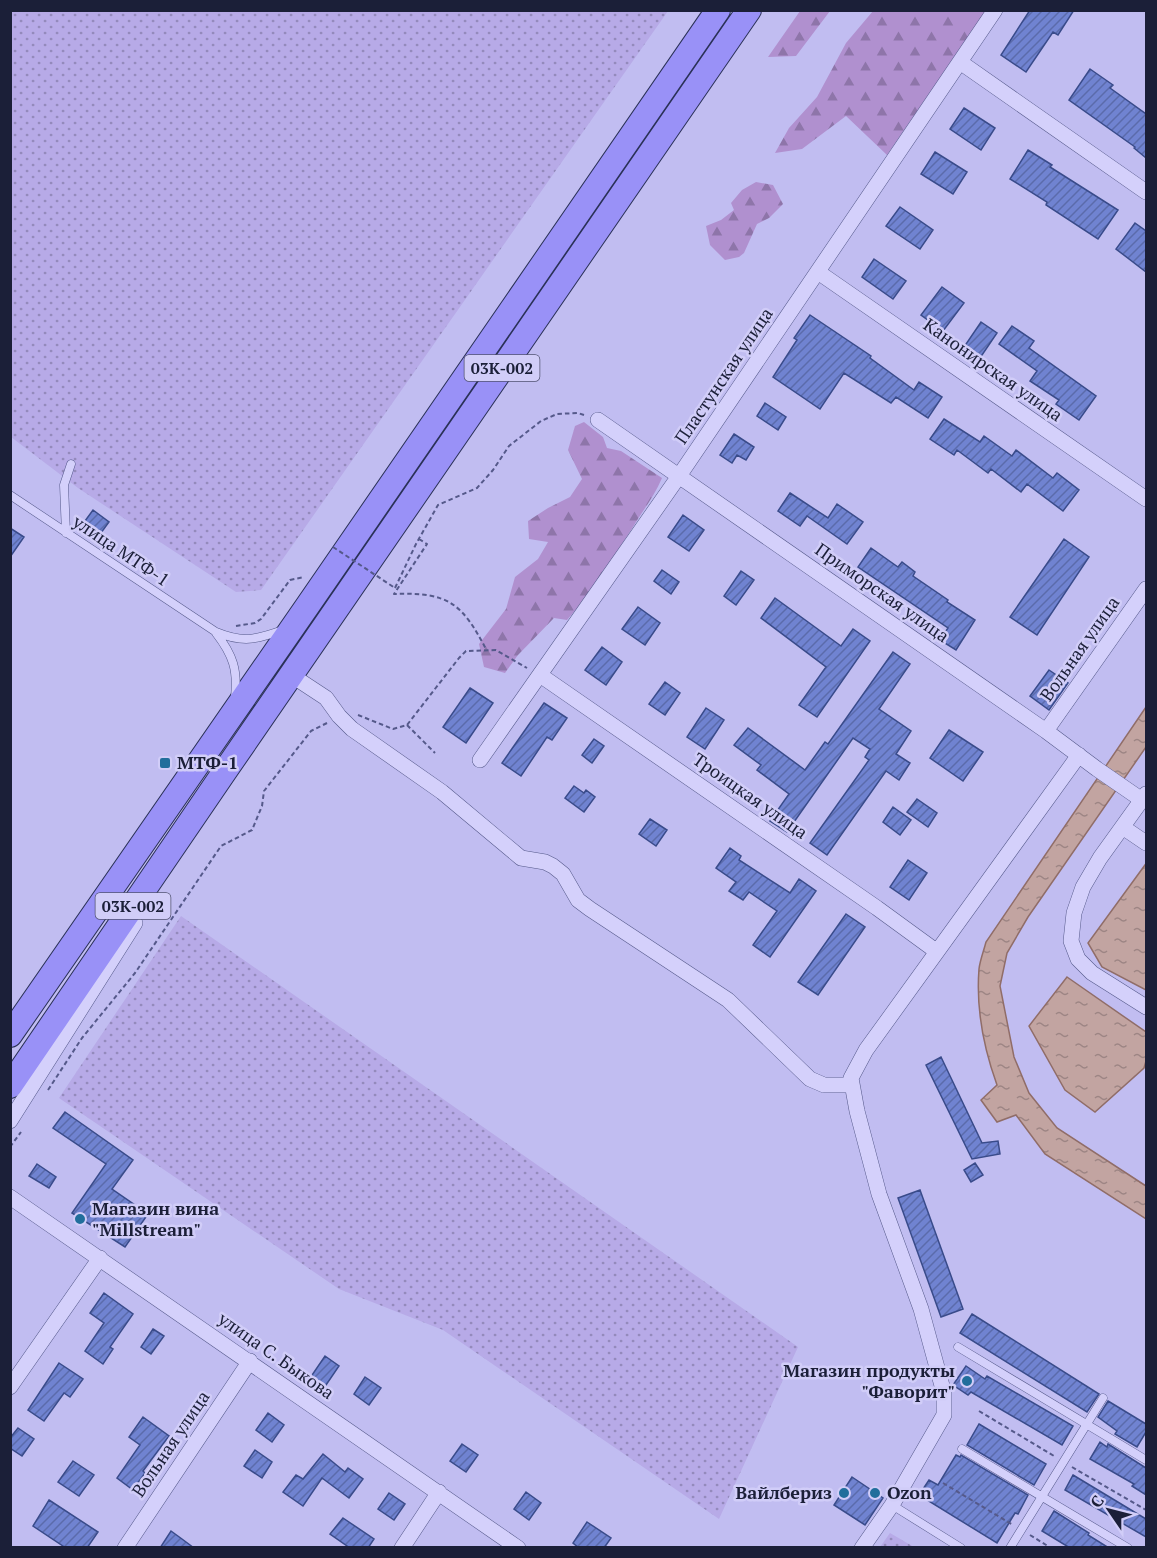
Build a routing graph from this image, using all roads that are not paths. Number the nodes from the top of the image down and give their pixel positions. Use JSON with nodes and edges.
{"nodes":[{"id":1,"x":718,"y":10,"type":"edge"},
{"id":2,"x":749,"y":10,"type":"edge"},
{"id":3,"x":996,"y":10,"type":"edge"},
{"id":4,"x":960,"y":62,"type":"junction"},
{"id":5,"x":1146,"y":192,"type":"edge"},
{"id":6,"x":818,"y":272,"type":"junction"},
{"id":7,"x":598,"y":420,"type":"road end"},
{"id":8,"x":71,"y":464,"type":"dead end"},
{"id":9,"x":679,"y":477,"type":"junction"},
{"id":10,"x":10,"y":495,"type":"edge"},
{"id":11,"x":1146,"y":499,"type":"edge"},
{"id":12,"x":66,"y":532,"type":"junction"},
{"id":13,"x":1146,"y":589,"type":"edge"},
{"id":14,"x":292,"y":627,"type":"junction"},
{"id":15,"x":216,"y":632,"type":"junction"},
{"id":16,"x":291,"y":675,"type":"junction"},
{"id":17,"x":540,"y":675,"type":"junction"},
{"id":18,"x":233,"y":713,"type":"junction"},
{"id":19,"x":1046,"y":730,"type":"junction"},
{"id":20,"x":1079,"y":755,"type":"junction"},
{"id":21,"x":480,"y":760,"type":"dead end"},
{"id":22,"x":1144,"y":797,"type":"edge"},
{"id":23,"x":1124,"y":828,"type":"junction"},
{"id":24,"x":1146,"y":843,"type":"edge"},
{"id":25,"x":173,"y":847,"type":"junction"},
{"id":26,"x":936,"y":951,"type":"junction"},
{"id":27,"x":1146,"y":1007,"type":"edge"},
{"id":28,"x":10,"y":1035,"type":"edge"},
{"id":29,"x":852,"y":1085,"type":"junction"},
{"id":30,"x":10,"y":1086,"type":"edge"},
{"id":31,"x":17,"y":1125,"type":"edge"},
{"id":32,"x":10,"y":1197,"type":"edge"},
{"id":33,"x":100,"y":1258,"type":"junction"},
{"id":34,"x":958,"y":1347,"type":"dead end"},
{"id":35,"x":249,"y":1361,"type":"junction"},
{"id":36,"x":10,"y":1387,"type":"edge"},
{"id":37,"x":1104,"y":1398,"type":"dead end"},
{"id":38,"x":1087,"y":1425,"type":"junction"},
{"id":39,"x":962,"y":1449,"type":"dead end"},
{"id":40,"x":1146,"y":1460,"type":"edge"},
{"id":41,"x":439,"y":1492,"type":"junction"},
{"id":42,"x":1042,"y":1496,"type":"junction"},
{"id":43,"x":892,"y":1505,"type":"junction"},
{"id":44,"x":126,"y":1547,"type":"edge"},
{"id":45,"x":402,"y":1548,"type":"edge"},
{"id":46,"x":518,"y":1548,"type":"edge"},
{"id":47,"x":862,"y":1548,"type":"edge"},
{"id":48,"x":961,"y":1548,"type":"edge"},
{"id":49,"x":1010,"y":1548,"type":"edge"},
{"id":50,"x":1128,"y":1548,"type":"edge"}],
"edges":[{"from":1,"to":14,"type":"main road","number":"03К-002"},
{"from":2,"to":16,"type":"main road","number":"03К-002"},
{"from":3,"to":4,"type":"street","name":"Пластунская улица"},
{"from":4,"to":5,"type":"street"},
{"from":4,"to":6,"type":"street","name":"Пластунская улица"},
{"from":6,"to":9,"type":"street","name":"Пластунская улица"},
{"from":6,"to":11,"type":"street","name":"Канонирская улица"},
{"from":7,"to":9,"type":"street","name":"Приморская улица"},
{"from":8,"to":12,"type":"lane"},
{"from":9,"to":17,"type":"street","name":"Пластунская улица"},
{"from":9,"to":19,"type":"street","name":"Приморская улица"},
{"from":10,"to":12,"type":"lane","name":"улица МТФ-1"},
{"from":12,"to":15,"type":"lane","name":"улица МТФ-1"},
{"from":13,"to":19,"type":"street","name":"Вольная улица"},
{"from":14,"to":15,"type":"lane","name":"улица МТФ-1"},
{"from":14,"to":18,"type":"main road","number":"03К-002"},
{"from":15,"to":18,"type":"lane","name":"улица МТФ-1"},
{"from":16,"to":25,"type":"main road","number":"03К-002"},
{"from":16,"to":29,"type":"street"},
{"from":17,"to":21,"type":"street","name":"Пластунская улица"},
{"from":17,"to":26,"type":"street","name":"Троицкая улица"},
{"from":18,"to":28,"type":"main road","number":"03К-002"},
{"from":19,"to":20,"type":"street","name":"Приморская улица"},
{"from":20,"to":22,"type":"street","name":"Приморская улица"},
{"from":20,"to":26,"type":"street"},
{"from":22,"to":23,"type":"street"},
{"from":23,"to":24,"type":"street"},
{"from":23,"to":27,"type":"street"},
{"from":25,"to":30,"type":"main road","number":"03К-002"},
{"from":25,"to":31,"type":"street"},
{"from":26,"to":29,"type":"street"},
{"from":29,"to":43,"type":"street"},
{"from":32,"to":33,"type":"street","name":"улица С. Быкова"},
{"from":33,"to":35,"type":"street","name":"улица С. Быкова"},
{"from":33,"to":36,"type":"street"},
{"from":34,"to":38,"type":"lane"},
{"from":35,"to":41,"type":"street","name":"улица С. Быкова"},
{"from":35,"to":44,"type":"street","name":"Вольная улица"},
{"from":37,"to":38,"type":"lane"},
{"from":38,"to":40,"type":"lane"},
{"from":38,"to":42,"type":"lane"},
{"from":39,"to":42,"type":"lane"},
{"from":41,"to":45,"type":"street"},
{"from":41,"to":46,"type":"street","name":"улица С. Быкова"},
{"from":42,"to":49,"type":"lane"},
{"from":42,"to":50,"type":"lane"},
{"from":43,"to":47,"type":"street"},
{"from":43,"to":48,"type":"lane"}]}
